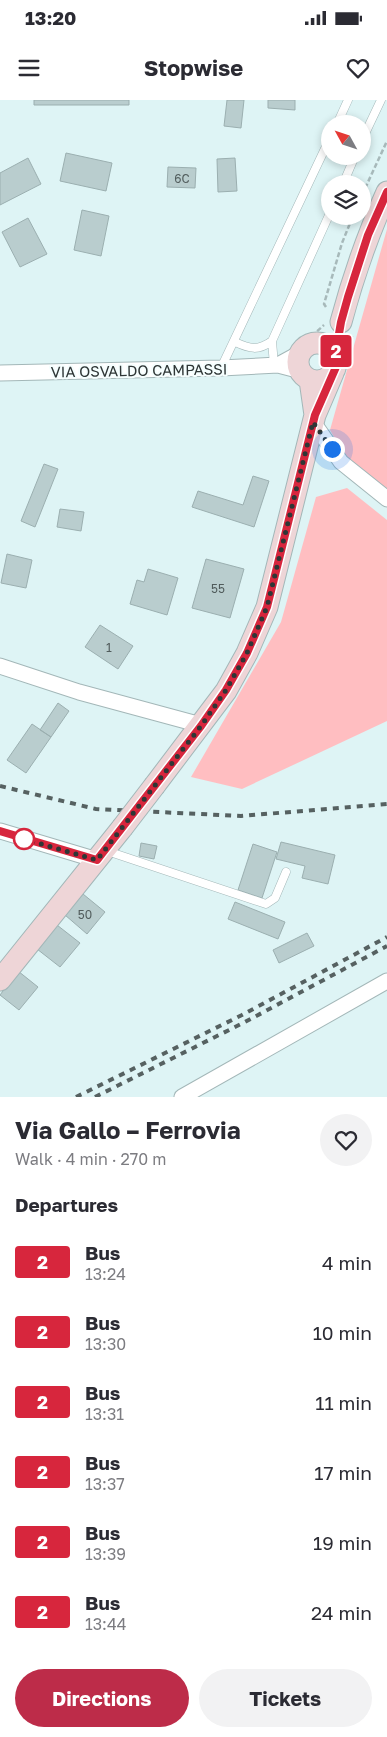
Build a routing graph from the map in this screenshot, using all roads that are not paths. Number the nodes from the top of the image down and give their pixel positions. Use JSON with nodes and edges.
{"nodes":[{"id":1,"x":348,"y":100,"type":"edge"},
{"id":2,"x":381,"y":100,"type":"edge"},
{"id":3,"x":341,"y":115,"type":"edge"},
{"id":4,"x":371,"y":121,"type":"edge"},
{"id":5,"x":321,"y":157,"type":"edge"},
{"id":6,"x":387,"y":192,"type":"edge"},
{"id":7,"x":325,"y":225,"type":"edge"},
{"id":8,"x":341,"y":322,"type":"junction"},
{"id":9,"x":272,"y":341,"type":"junction"},
{"id":10,"x":235,"y":342,"type":"junction"},
{"id":11,"x":306,"y":362,"type":"junction"},
{"id":12,"x":276,"y":365,"type":"junction"},
{"id":13,"x":334,"y":365,"type":"junction"},
{"id":14,"x":221,"y":368,"type":"junction"},
{"id":15,"x":0,"y":373,"type":"edge"},
{"id":16,"x":314,"y":419,"type":"junction"},
{"id":17,"x":387,"y":499,"type":"edge"},
{"id":18,"x":0,"y":666,"type":"edge"},
{"id":19,"x":201,"y":726,"type":"junction"},
{"id":20,"x":0,"y":831,"type":"edge"},
{"id":21,"x":101,"y":855,"type":"junction"},
{"id":22,"x":286,"y":872,"type":"dead end"},
{"id":23,"x":0,"y":980,"type":"edge"},
{"id":24,"x":387,"y":981,"type":"edge"},
{"id":25,"x":182,"y":1097,"type":"edge"}],
"edges":[{"from":1,"to":3,"type":"lane"},
{"from":2,"to":4,"type":"lane"},
{"from":5,"to":10,"type":"lane"},
{"from":6,"to":8,"type":"street"},
{"from":7,"to":9,"type":"lane"},
{"from":8,"to":11,"type":"street"},
{"from":8,"to":13,"type":"street"},
{"from":9,"to":10,"type":"lane"},
{"from":9,"to":12,"type":"lane"},
{"from":10,"to":14,"type":"lane"},
{"from":11,"to":12,"type":"street","name":"VIA OSVALDO CAMPASSI"},
{"from":11,"to":13,"type":"street"},
{"from":11,"to":13,"type":"street"},
{"from":11,"to":16,"type":"street"},
{"from":12,"to":14,"type":"street","name":"VIA OSVALDO CAMPASSI"},
{"from":13,"to":16,"type":"street"},
{"from":14,"to":15,"type":"street","name":"VIA OSVALDO CAMPASSI"},
{"from":16,"to":17,"type":"street"},
{"from":16,"to":19,"type":"street"},
{"from":18,"to":19,"type":"street"},
{"from":19,"to":21,"type":"street","bridge":true},
{"from":20,"to":21,"type":"street"},
{"from":21,"to":22,"type":"lane"},
{"from":21,"to":23,"type":"street"},
{"from":24,"to":25,"type":"street"}]}
